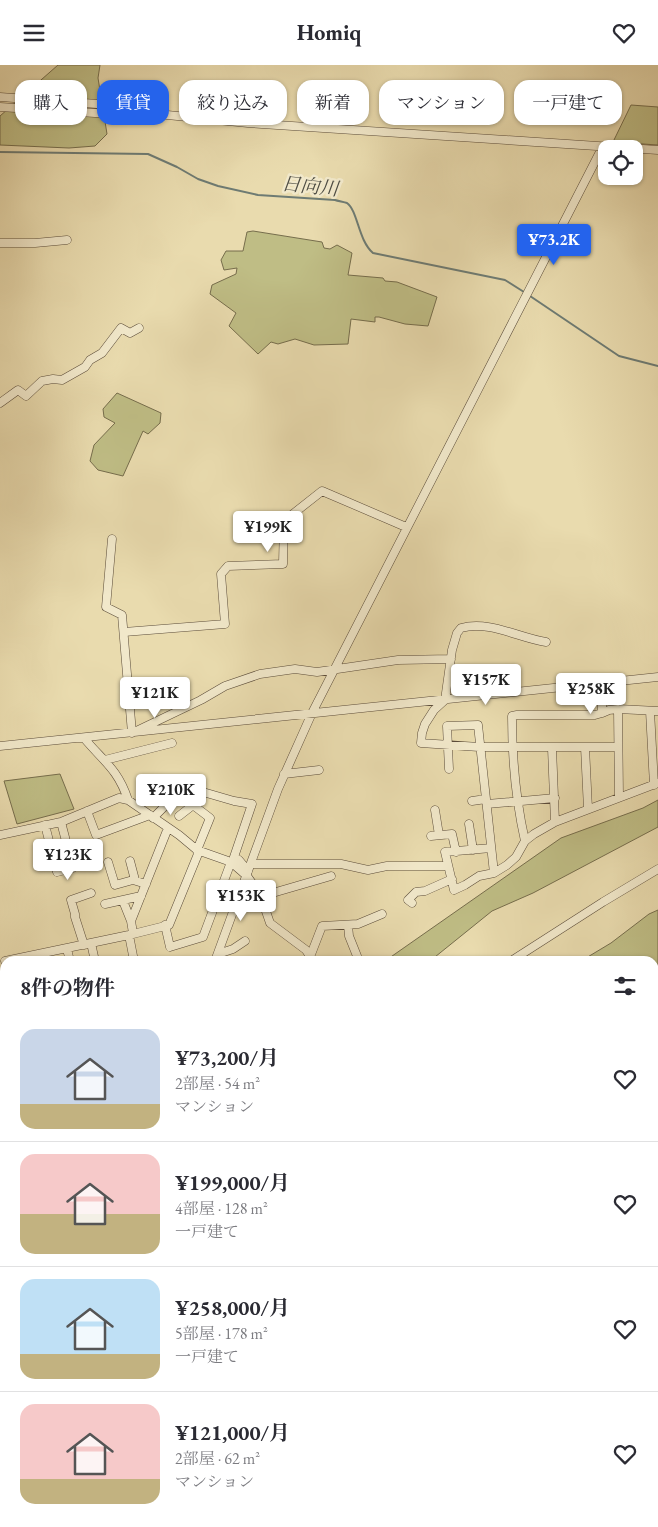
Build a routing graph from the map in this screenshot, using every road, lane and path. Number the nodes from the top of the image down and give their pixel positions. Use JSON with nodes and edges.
{"nodes":[{"id":1,"x":0,"y":97,"type":"edge"},
{"id":2,"x":97,"y":104,"type":"edge"},
{"id":3,"x":0,"y":107,"type":"edge"},
{"id":4,"x":97,"y":113,"type":"edge"},
{"id":5,"x":169,"y":115,"type":"edge"},
{"id":6,"x":598,"y":146,"type":"edge"},
{"id":7,"x":643,"y":148,"type":"edge"},
{"id":8,"x":658,"y":149,"type":"edge"},
{"id":9,"x":598,"y":157,"type":"edge"},
{"id":10,"x":67,"y":240,"type":"dead end"},
{"id":11,"x":0,"y":243,"type":"edge"},
{"id":12,"x":139,"y":328,"type":"dead end"},
{"id":13,"x":0,"y":403,"type":"edge"},
{"id":14,"x":406,"y":527,"type":"junction"},
{"id":15,"x":112,"y":539,"type":"dead end"},
{"id":16,"x":124,"y":632,"type":"junction"},
{"id":17,"x":546,"y":642,"type":"dead end"},
{"id":18,"x":451,"y":659,"type":"junction"},
{"id":19,"x":334,"y":670,"type":"junction"},
{"id":20,"x":658,"y":677,"type":"edge"},
{"id":21,"x":602,"y":683,"type":"junction"},
{"id":22,"x":445,"y":700,"type":"junction"},
{"id":23,"x":618,"y":709,"type":"junction"},
{"id":24,"x":654,"y":711,"type":"edge"},
{"id":25,"x":312,"y":713,"type":"junction"},
{"id":26,"x":602,"y":713,"type":"junction"},
{"id":27,"x":132,"y":733,"type":"junction"},
{"id":28,"x":84,"y":738,"type":"junction"},
{"id":29,"x":172,"y":743,"type":"dead end"},
{"id":30,"x":448,"y":745,"type":"junction"},
{"id":31,"x":0,"y":746,"type":"edge"},
{"id":32,"x":479,"y":747,"type":"junction"},
{"id":33,"x":512,"y":747,"type":"junction"},
{"id":34,"x":585,"y":747,"type":"junction"},
{"id":35,"x":618,"y":747,"type":"junction"},
{"id":36,"x":552,"y":748,"type":"junction"},
{"id":37,"x":105,"y":760,"type":"junction"},
{"id":38,"x":449,"y":769,"type":"dead end"},
{"id":39,"x":319,"y":771,"type":"dead end"},
{"id":40,"x":284,"y":774,"type":"junction"},
{"id":41,"x":656,"y":784,"type":"edge"},
{"id":42,"x":160,"y":785,"type":"dead end"},
{"id":43,"x":184,"y":794,"type":"dead end"},
{"id":44,"x":620,"y":797,"type":"junction"},
{"id":45,"x":555,"y":798,"type":"junction"},
{"id":46,"x":128,"y":800,"type":"junction"},
{"id":47,"x":472,"y":801,"type":"dead end"},
{"id":48,"x":486,"y":801,"type":"junction"},
{"id":49,"x":518,"y":801,"type":"junction"},
{"id":50,"x":193,"y":805,"type":"junction"},
{"id":51,"x":588,"y":809,"type":"junction"},
{"id":52,"x":435,"y":810,"type":"dead end"},
{"id":53,"x":87,"y":811,"type":"junction"},
{"id":54,"x":179,"y":816,"type":"dead end"},
{"id":55,"x":152,"y":817,"type":"junction"},
{"id":56,"x":61,"y":821,"type":"junction"},
{"id":57,"x":555,"y":822,"type":"junction"},
{"id":58,"x":469,"y":824,"type":"dead end"},
{"id":59,"x":45,"y":825,"type":"junction"},
{"id":60,"x":168,"y":828,"type":"junction"},
{"id":61,"x":0,"y":835,"type":"edge"},
{"id":62,"x":525,"y":841,"type":"junction"},
{"id":63,"x":491,"y":848,"type":"junction"},
{"id":64,"x":198,"y":850,"type":"junction"},
{"id":65,"x":473,"y":850,"type":"junction"},
{"id":66,"x":456,"y":852,"type":"junction"},
{"id":67,"x":130,"y":861,"type":"dead end"},
{"id":68,"x":108,"y":862,"type":"dead end"},
{"id":69,"x":231,"y":862,"type":"junction"},
{"id":70,"x":448,"y":866,"type":"junction"},
{"id":71,"x":658,"y":869,"type":"edge"},
{"id":72,"x":249,"y":870,"type":"junction"},
{"id":73,"x":494,"y":873,"type":"junction"},
{"id":74,"x":331,"y":877,"type":"dead end"},
{"id":75,"x":452,"y":879,"type":"junction"},
{"id":76,"x":135,"y":880,"type":"junction"},
{"id":77,"x":146,"y":883,"type":"junction"},
{"id":78,"x":91,"y":893,"type":"dead end"},
{"id":79,"x":260,"y":894,"type":"junction"},
{"id":80,"x":141,"y":896,"type":"junction"},
{"id":81,"x":408,"y":900,"type":"dead end"},
{"id":82,"x":123,"y":901,"type":"junction"},
{"id":83,"x":105,"y":904,"type":"dead end"},
{"id":84,"x":382,"y":914,"type":"dead end"},
{"id":85,"x":131,"y":921,"type":"junction"},
{"id":86,"x":165,"y":925,"type":"junction"},
{"id":87,"x":348,"y":925,"type":"junction"},
{"id":88,"x":131,"y":934,"type":"junction"},
{"id":89,"x":245,"y":941,"type":"dead end"},
{"id":90,"x":88,"y":944,"type":"junction"},
{"id":91,"x":67,"y":949,"type":"junction"},
{"id":92,"x":31,"y":956,"type":"edge"},
{"id":93,"x":69,"y":956,"type":"edge"},
{"id":94,"x":93,"y":956,"type":"edge"},
{"id":95,"x":133,"y":956,"type":"edge"},
{"id":96,"x":217,"y":956,"type":"edge"},
{"id":97,"x":220,"y":956,"type":"edge"},
{"id":98,"x":310,"y":956,"type":"edge"},
{"id":99,"x":313,"y":956,"type":"edge"},
{"id":100,"x":357,"y":956,"type":"dead end"},
{"id":101,"x":520,"y":956,"type":"edge"}],
"edges":[{"from":1,"to":2,"type":"street"},
{"from":3,"to":4,"type":"street"},
{"from":5,"to":6,"type":"street"},
{"from":7,"to":8,"type":"street"},
{"from":9,"to":14,"type":"street"},
{"from":10,"to":11,"type":"street"},
{"from":12,"to":13,"type":"street"},
{"from":14,"to":16,"type":"street"},
{"from":14,"to":19,"type":"street"},
{"from":15,"to":16,"type":"street"},
{"from":16,"to":27,"type":"street"},
{"from":17,"to":18,"type":"street"},
{"from":18,"to":19,"type":"street"},
{"from":18,"to":22,"type":"street"},
{"from":19,"to":25,"type":"street"},
{"from":19,"to":27,"type":"street"},
{"from":20,"to":21,"type":"street"},
{"from":21,"to":22,"type":"street"},
{"from":21,"to":26,"type":"street"},
{"from":22,"to":25,"type":"street"},
{"from":22,"to":30,"type":"street"},
{"from":23,"to":24,"type":"street"},
{"from":23,"to":26,"type":"street"},
{"from":23,"to":35,"type":"street"},
{"from":24,"to":41,"type":"street"},
{"from":25,"to":27,"type":"street"},
{"from":25,"to":40,"type":"street"},
{"from":26,"to":33,"type":"street"},
{"from":27,"to":28,"type":"street"},
{"from":28,"to":31,"type":"street"},
{"from":28,"to":37,"type":"street"},
{"from":29,"to":37,"type":"street"},
{"from":30,"to":32,"type":"street"},
{"from":30,"to":32,"type":"street"},
{"from":30,"to":38,"type":"street"},
{"from":32,"to":33,"type":"street"},
{"from":32,"to":48,"type":"street"},
{"from":33,"to":36,"type":"street"},
{"from":33,"to":49,"type":"street"},
{"from":34,"to":35,"type":"street"},
{"from":34,"to":36,"type":"street"},
{"from":34,"to":51,"type":"street"},
{"from":35,"to":44,"type":"street"},
{"from":36,"to":45,"type":"street"},
{"from":37,"to":46,"type":"street"},
{"from":39,"to":40,"type":"street"},
{"from":40,"to":72,"type":"street"},
{"from":41,"to":44,"type":"street"},
{"from":42,"to":55,"type":"street"},
{"from":43,"to":50,"type":"street"},
{"from":44,"to":51,"type":"street"},
{"from":45,"to":49,"type":"street"},
{"from":45,"to":57,"type":"street"},
{"from":46,"to":53,"type":"street"},
{"from":46,"to":55,"type":"street"},
{"from":47,"to":48,"type":"street"},
{"from":48,"to":49,"type":"street"},
{"from":48,"to":63,"type":"street"},
{"from":49,"to":62,"type":"street"},
{"from":50,"to":54,"type":"street"},
{"from":50,"to":64,"type":"street"},
{"from":50,"to":72,"type":"street"},
{"from":51,"to":57,"type":"street"},
{"from":52,"to":66,"type":"street"},
{"from":53,"to":55,"type":"street"},
{"from":53,"to":56,"type":"street"},
{"from":55,"to":60,"type":"street"},
{"from":56,"to":59,"type":"street"},
{"from":56,"to":59,"type":"street"},
{"from":57,"to":62,"type":"street"},
{"from":58,"to":65,"type":"street"},
{"from":59,"to":61,"type":"street"},
{"from":60,"to":64,"type":"street"},
{"from":60,"to":77,"type":"street"},
{"from":62,"to":73,"type":"street"},
{"from":63,"to":65,"type":"street"},
{"from":63,"to":73,"type":"street"},
{"from":64,"to":69,"type":"street"},
{"from":64,"to":86,"type":"street"},
{"from":65,"to":66,"type":"street"},
{"from":66,"to":70,"type":"street"},
{"from":67,"to":76,"type":"street"},
{"from":68,"to":76,"type":"street"},
{"from":69,"to":72,"type":"street"},
{"from":69,"to":86,"type":"street"},
{"from":70,"to":72,"type":"street"},
{"from":70,"to":75,"type":"street"},
{"from":71,"to":101,"type":"street"},
{"from":72,"to":79,"type":"street"},
{"from":72,"to":96,"type":"street"},
{"from":73,"to":75,"type":"street"},
{"from":74,"to":79,"type":"street"},
{"from":75,"to":81,"type":"street"},
{"from":76,"to":77,"type":"street"},
{"from":77,"to":80,"type":"street"},
{"from":78,"to":90,"type":"street"},
{"from":79,"to":98,"type":"street"},
{"from":80,"to":82,"type":"street"},
{"from":80,"to":85,"type":"street"},
{"from":82,"to":83,"type":"street"},
{"from":82,"to":85,"type":"street"},
{"from":84,"to":87,"type":"street"},
{"from":85,"to":88,"type":"street"},
{"from":86,"to":88,"type":"street"},
{"from":87,"to":99,"type":"street"},
{"from":87,"to":100,"type":"street"},
{"from":88,"to":90,"type":"street"},
{"from":88,"to":95,"type":"street"},
{"from":89,"to":97,"type":"street"},
{"from":90,"to":91,"type":"street"},
{"from":90,"to":94,"type":"street"},
{"from":91,"to":92,"type":"street"},
{"from":91,"to":93,"type":"street"}]}
